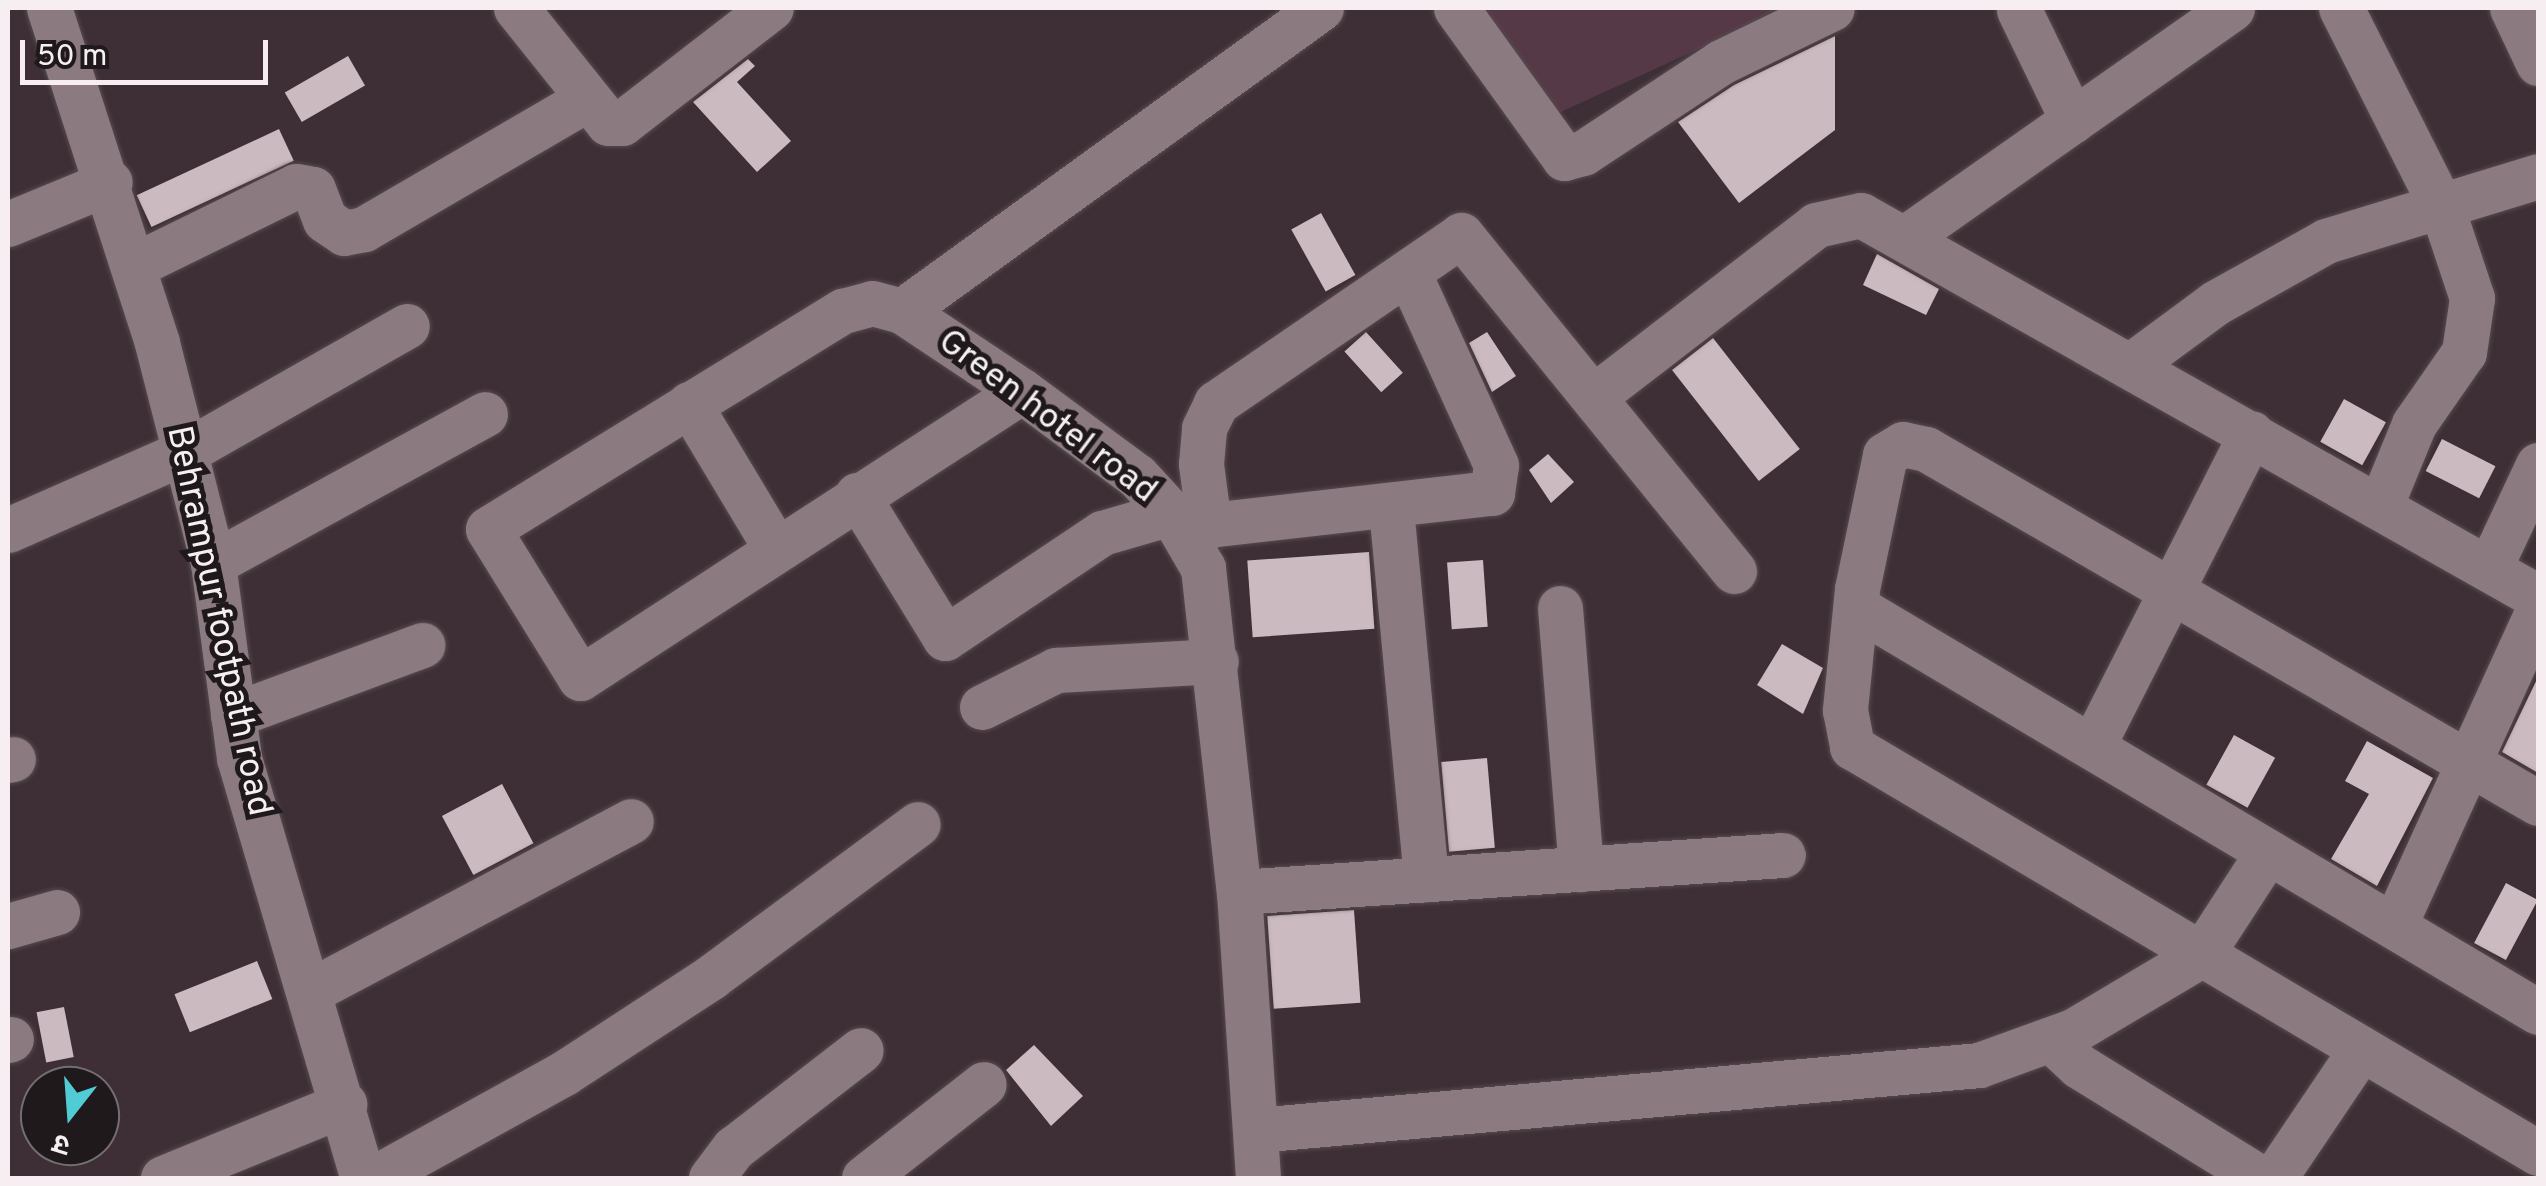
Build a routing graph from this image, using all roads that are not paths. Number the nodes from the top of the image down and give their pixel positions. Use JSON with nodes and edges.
{"nodes":[{"id":1,"x":516,"y":8,"type":"edge"},
{"id":2,"x":771,"y":8,"type":"edge"},
{"id":3,"x":1321,"y":8,"type":"edge"},
{"id":4,"x":1456,"y":8,"type":"edge"},
{"id":5,"x":1832,"y":8,"type":"edge"},
{"id":6,"x":2232,"y":8,"type":"edge"},
{"id":7,"x":2512,"y":8,"type":"edge"},
{"id":8,"x":2344,"y":9,"type":"edge"},
{"id":9,"x":2019,"y":10,"type":"edge"},
{"id":10,"x":58,"y":13,"type":"edge"},
{"id":11,"x":2538,"y":63,"type":"edge"},
{"id":12,"x":587,"y":99,"type":"junction"},
{"id":13,"x":2073,"y":121,"type":"junction"},
{"id":14,"x":2538,"y":176,"type":"edge"},
{"id":15,"x":110,"y":182,"type":"junction"},
{"id":16,"x":2442,"y":208,"type":"junction"},
{"id":17,"x":8,"y":224,"type":"edge"},
{"id":18,"x":1908,"y":236,"type":"junction"},
{"id":19,"x":135,"y":265,"type":"junction"},
{"id":20,"x":1408,"y":272,"type":"junction"},
{"id":21,"x":902,"y":310,"type":"junction"},
{"id":22,"x":407,"y":326,"type":"dead end"},
{"id":23,"x":2132,"y":364,"type":"junction"},
{"id":24,"x":1022,"y":390,"type":"junction"},
{"id":25,"x":1593,"y":398,"type":"junction"},
{"id":26,"x":689,"y":404,"type":"junction"},
{"id":27,"x":485,"y":414,"type":"dead end"},
{"id":28,"x":2251,"y":433,"type":"junction"},
{"id":29,"x":185,"y":452,"type":"junction"},
{"id":30,"x":2538,"y":465,"type":"edge"},
{"id":31,"x":857,"y":495,"type":"junction"},
{"id":32,"x":2380,"y":507,"type":"junction"},
{"id":33,"x":1391,"y":508,"type":"junction"},
{"id":34,"x":1190,"y":526,"type":"junction"},
{"id":35,"x":8,"y":530,"type":"edge"},
{"id":36,"x":775,"y":547,"type":"junction"},
{"id":37,"x":213,"y":564,"type":"junction"},
{"id":38,"x":2488,"y":569,"type":"junction"},
{"id":39,"x":1734,"y":572,"type":"dead end"},
{"id":40,"x":2171,"y":592,"type":"junction"},
{"id":41,"x":2538,"y":597,"type":"edge"},
{"id":42,"x":1856,"y":607,"type":"junction"},
{"id":43,"x":1560,"y":608,"type":"dead end"},
{"id":44,"x":2538,"y":610,"type":"edge"},
{"id":45,"x":422,"y":645,"type":"dead end"},
{"id":46,"x":1216,"y":661,"type":"junction"},
{"id":47,"x":982,"y":707,"type":"dead end"},
{"id":48,"x":233,"y":714,"type":"junction"},
{"id":49,"x":2092,"y":747,"type":"junction"},
{"id":50,"x":2469,"y":762,"type":"junction"},
{"id":51,"x":2538,"y":802,"type":"edge"},
{"id":52,"x":631,"y":820,"type":"dead end"},
{"id":53,"x":918,"y":824,"type":"dead end"},
{"id":54,"x":2268,"y":852,"type":"junction"},
{"id":55,"x":1783,"y":855,"type":"dead end"},
{"id":56,"x":1581,"y":869,"type":"junction"},
{"id":57,"x":1426,"y":880,"type":"junction"},
{"id":58,"x":1239,"y":892,"type":"junction"},
{"id":59,"x":57,"y":912,"type":"dead end"},
{"id":60,"x":8,"y":926,"type":"edge"},
{"id":61,"x":2394,"y":926,"type":"junction"},
{"id":62,"x":2201,"y":955,"type":"junction"},
{"id":63,"x":310,"y":991,"type":"junction"},
{"id":64,"x":2538,"y":1012,"type":"edge"},
{"id":65,"x":2051,"y":1040,"type":"junction"},
{"id":66,"x":2361,"y":1049,"type":"junction"},
{"id":67,"x":861,"y":1050,"type":"dead end"},
{"id":68,"x":984,"y":1084,"type":"dead end"},
{"id":69,"x":344,"y":1104,"type":"junction"},
{"id":70,"x":1257,"y":1130,"type":"junction"},
{"id":71,"x":2538,"y":1153,"type":"edge"},
{"id":72,"x":163,"y":1178,"type":"edge"},
{"id":73,"x":363,"y":1178,"type":"edge"},
{"id":74,"x":374,"y":1178,"type":"edge"},
{"id":75,"x":711,"y":1178,"type":"edge"},
{"id":76,"x":864,"y":1178,"type":"edge"},
{"id":77,"x":1258,"y":1178,"type":"edge"},
{"id":78,"x":2260,"y":1178,"type":"edge"},
{"id":79,"x":2274,"y":1178,"type":"edge"}],
"edges":[{"from":1,"to":12,"type":"street"},
{"from":2,"to":12,"type":"street"},
{"from":3,"to":21,"type":"street"},
{"from":4,"to":5,"type":"street"},
{"from":6,"to":13,"type":"street"},
{"from":7,"to":11,"type":"street"},
{"from":8,"to":16,"type":"street"},
{"from":9,"to":13,"type":"street"},
{"from":10,"to":15,"type":"street","name":"Behrampur footpath road"},
{"from":12,"to":19,"type":"street"},
{"from":13,"to":18,"type":"street"},
{"from":14,"to":16,"type":"street"},
{"from":15,"to":17,"type":"street"},
{"from":15,"to":19,"type":"street","name":"Behrampur footpath road"},
{"from":16,"to":23,"type":"street"},
{"from":16,"to":32,"type":"street"},
{"from":18,"to":23,"type":"street"},
{"from":18,"to":25,"type":"street"},
{"from":19,"to":29,"type":"street","name":"Behrampur footpath road"},
{"from":20,"to":25,"type":"street"},
{"from":20,"to":33,"type":"street"},
{"from":20,"to":34,"type":"street"},
{"from":21,"to":24,"type":"street","name":"Green hotel road"},
{"from":21,"to":26,"type":"street","name":"Green hotel road"},
{"from":22,"to":29,"type":"street"},
{"from":23,"to":28,"type":"street"},
{"from":24,"to":31,"type":"street"},
{"from":24,"to":34,"type":"street","name":"Green hotel road"},
{"from":25,"to":39,"type":"street"},
{"from":26,"to":36,"type":"street"},
{"from":26,"to":36,"type":"street","name":"Green hotel road"},
{"from":27,"to":37,"type":"street"},
{"from":28,"to":32,"type":"street"},
{"from":28,"to":40,"type":"street"},
{"from":29,"to":35,"type":"street"},
{"from":29,"to":37,"type":"street","name":"Behrampur footpath road"},
{"from":30,"to":38,"type":"street"},
{"from":31,"to":34,"type":"street"},
{"from":31,"to":36,"type":"street"},
{"from":32,"to":38,"type":"street"},
{"from":33,"to":34,"type":"street"},
{"from":33,"to":57,"type":"street"},
{"from":34,"to":46,"type":"street","name":"Green hotel road"},
{"from":37,"to":48,"type":"street","name":"Behrampur footpath road"},
{"from":38,"to":41,"type":"street"},
{"from":40,"to":42,"type":"street"},
{"from":40,"to":49,"type":"street"},
{"from":40,"to":50,"type":"street"},
{"from":42,"to":49,"type":"street"},
{"from":42,"to":62,"type":"street"},
{"from":43,"to":56,"type":"street"},
{"from":44,"to":50,"type":"street"},
{"from":45,"to":48,"type":"street"},
{"from":46,"to":47,"type":"street"},
{"from":46,"to":58,"type":"street","name":"Green hotel road"},
{"from":48,"to":63,"type":"street","name":"Behrampur footpath road"},
{"from":49,"to":54,"type":"street"},
{"from":50,"to":51,"type":"street"},
{"from":50,"to":61,"type":"street"},
{"from":52,"to":63,"type":"street"},
{"from":53,"to":74,"type":"street"},
{"from":54,"to":61,"type":"street"},
{"from":54,"to":62,"type":"street"},
{"from":55,"to":56,"type":"street"},
{"from":56,"to":57,"type":"street"},
{"from":57,"to":58,"type":"street"},
{"from":58,"to":70,"type":"street","name":"Green hotel road"},
{"from":59,"to":60,"type":"street"},
{"from":61,"to":64,"type":"street"},
{"from":62,"to":65,"type":"street"},
{"from":62,"to":66,"type":"street"},
{"from":63,"to":69,"type":"street","name":"Behrampur footpath road"},
{"from":65,"to":70,"type":"street"},
{"from":65,"to":78,"type":"street"},
{"from":66,"to":71,"type":"street"},
{"from":66,"to":79,"type":"street"},
{"from":67,"to":75,"type":"street"},
{"from":68,"to":76,"type":"street"},
{"from":69,"to":72,"type":"street"},
{"from":69,"to":73,"type":"street","name":"Behrampur footpath road"},
{"from":70,"to":77,"type":"street","name":"Green hotel road"}]}
